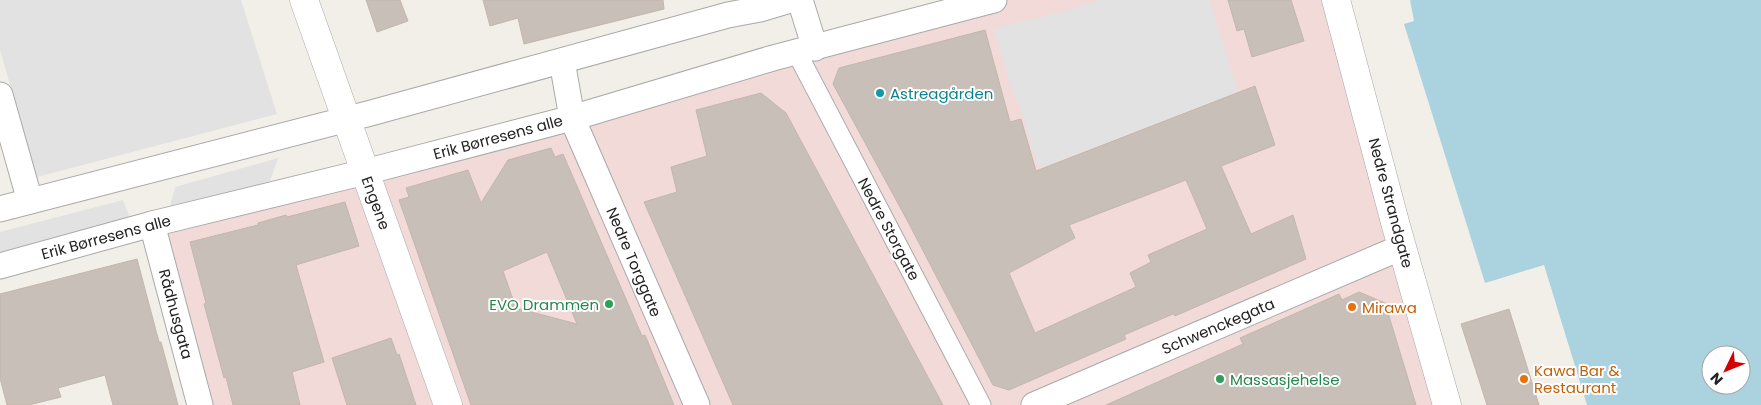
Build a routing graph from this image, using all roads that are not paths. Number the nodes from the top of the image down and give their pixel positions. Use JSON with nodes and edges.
{"nodes":[{"id":1,"x":304,"y":0,"type":"edge"},
{"id":2,"x":790,"y":0,"type":"edge"},
{"id":3,"x":800,"y":0,"type":"edge"},
{"id":4,"x":994,"y":0,"type":"edge"},
{"id":5,"x":1336,"y":0,"type":"edge"},
{"id":6,"x":732,"y":7,"type":"edge"},
{"id":7,"x":806,"y":50,"type":"junction"},
{"id":8,"x":562,"y":61,"type":"junction"},
{"id":9,"x":0,"y":95,"type":"edge"},
{"id":10,"x":572,"y":118,"type":"junction"},
{"id":11,"x":346,"y":119,"type":"junction"},
{"id":12,"x":365,"y":172,"type":"junction"},
{"id":13,"x":30,"y":201,"type":"junction"},
{"id":14,"x":0,"y":209,"type":"edge"},
{"id":15,"x":152,"y":224,"type":"junction"},
{"id":16,"x":1402,"y":246,"type":"junction"},
{"id":17,"x":0,"y":266,"type":"edge"},
{"id":18,"x":200,"y":405,"type":"edge"},
{"id":19,"x":448,"y":405,"type":"edge"},
{"id":20,"x":697,"y":405,"type":"edge"},
{"id":21,"x":981,"y":405,"type":"edge"},
{"id":22,"x":1034,"y":405,"type":"edge"},
{"id":23,"x":1447,"y":405,"type":"edge"}],
"edges":[{"from":1,"to":11,"type":"street","name":"Engene"},
{"from":2,"to":6,"type":"street"},
{"from":3,"to":7,"type":"street"},
{"from":4,"to":7,"type":"street","name":"Erik Børresens alle"},
{"from":5,"to":16,"type":"street","name":"Nedre Strandgate"},
{"from":6,"to":8,"type":"street"},
{"from":7,"to":10,"type":"street","name":"Erik Børresens alle"},
{"from":7,"to":21,"type":"street","name":"Nedre Storgate"},
{"from":8,"to":10,"type":"street","name":"Nedre Torggate"},
{"from":8,"to":11,"type":"street"},
{"from":9,"to":13,"type":"street"},
{"from":10,"to":12,"type":"street","name":"Erik Børresens alle"},
{"from":10,"to":20,"type":"street","name":"Nedre Torggate"},
{"from":11,"to":12,"type":"street","name":"Engene"},
{"from":11,"to":13,"type":"street"},
{"from":12,"to":15,"type":"street","name":"Erik Børresens alle"},
{"from":12,"to":19,"type":"street","name":"Engene"},
{"from":13,"to":14,"type":"street"},
{"from":15,"to":17,"type":"street","name":"Erik Børresens alle"},
{"from":15,"to":18,"type":"street","name":"Rådhusgata"},
{"from":16,"to":22,"type":"street","name":"Schwenckegata"},
{"from":16,"to":23,"type":"street","name":"Nedre Strandgate"}]}
